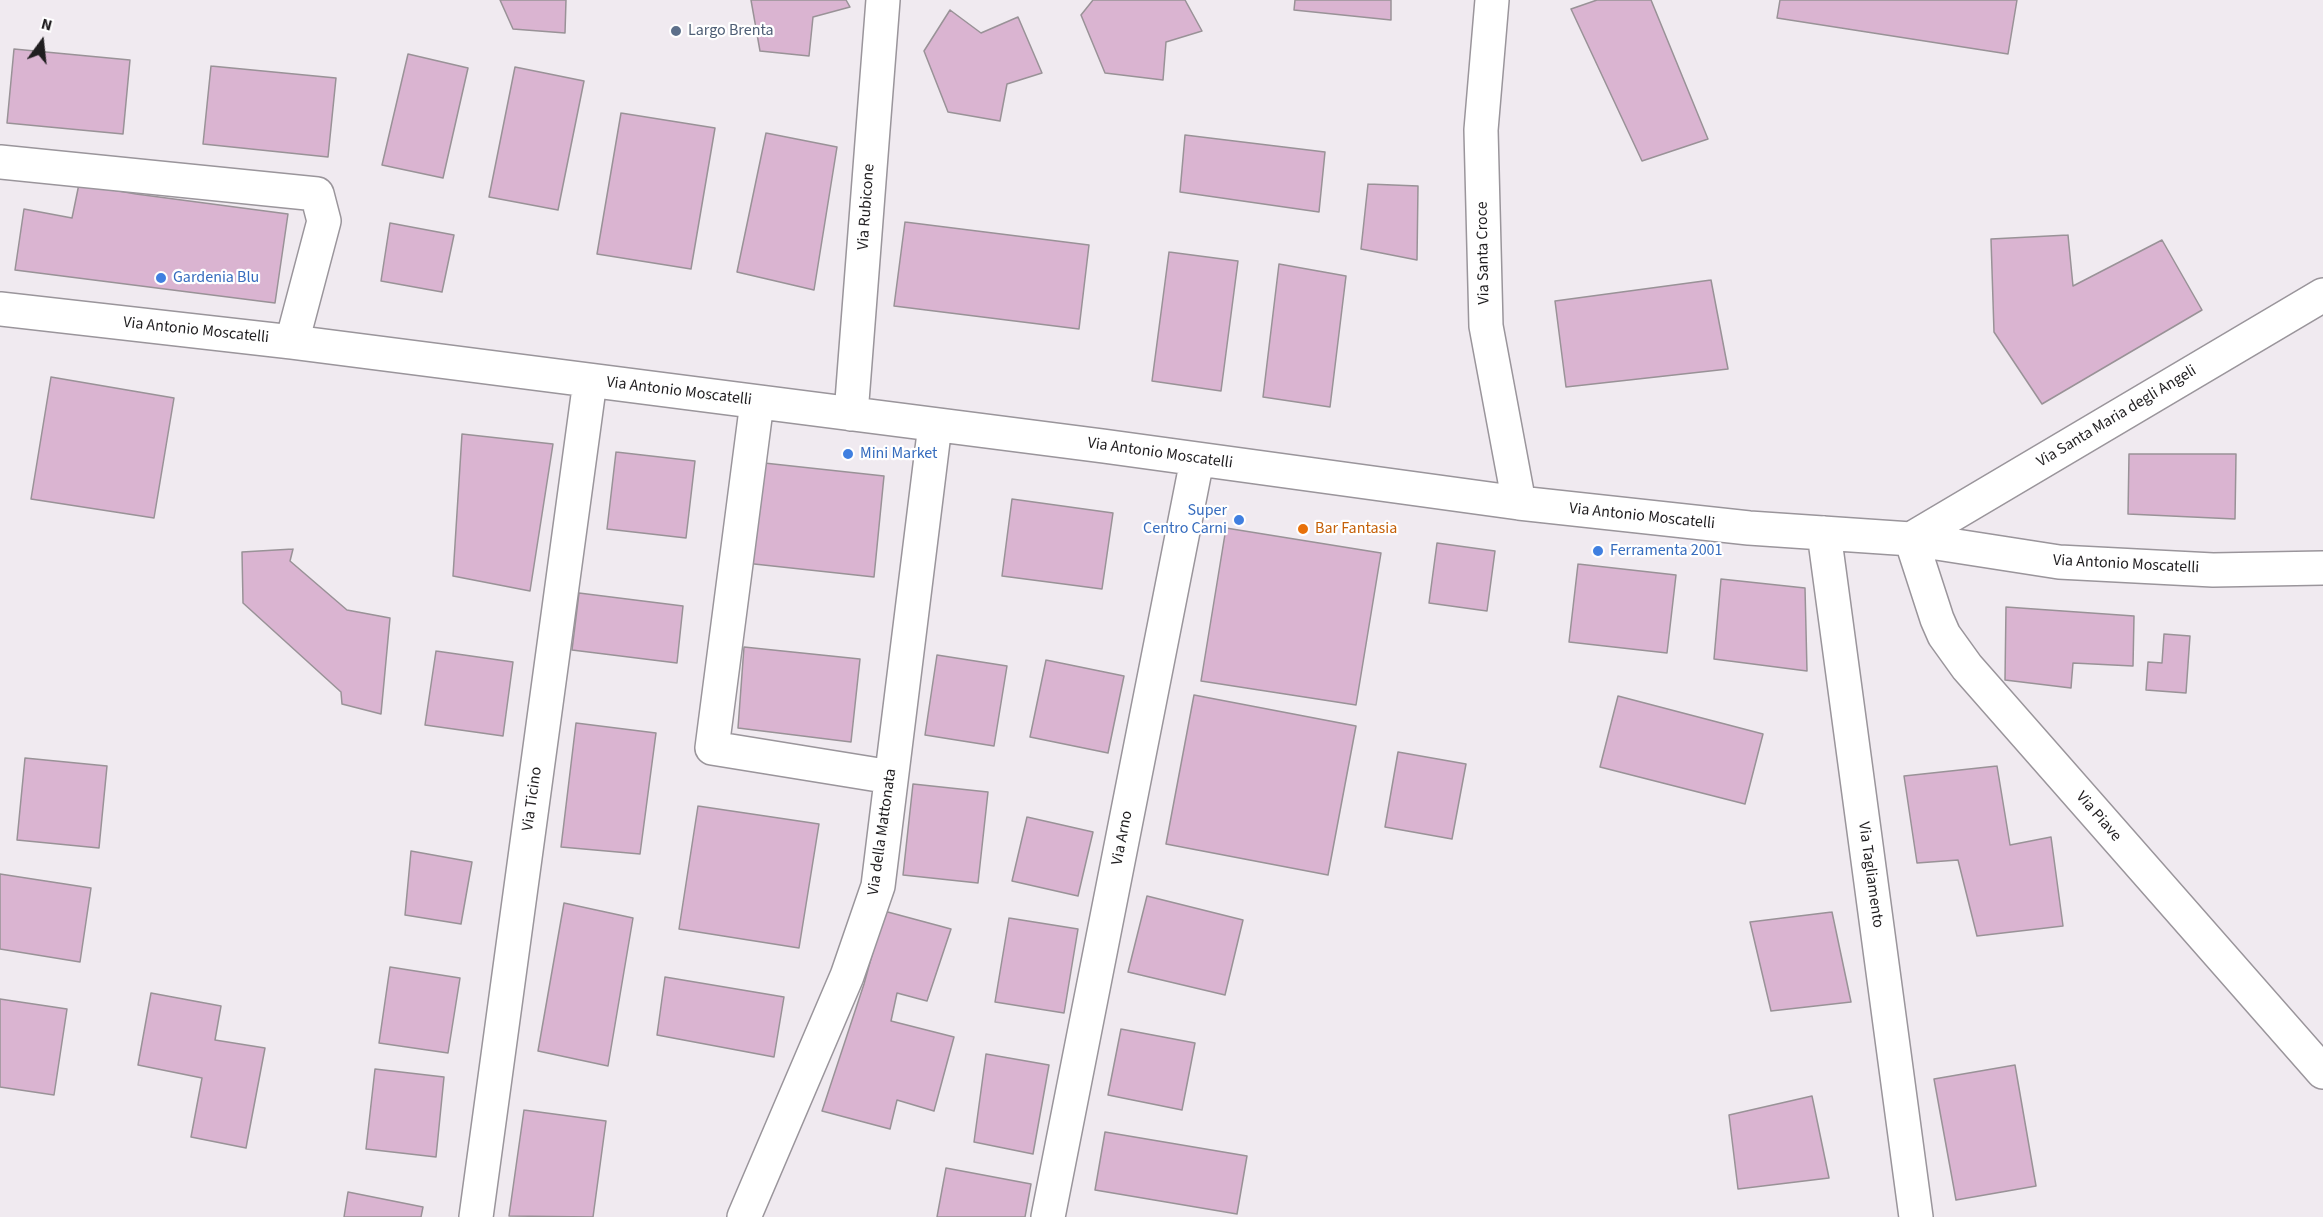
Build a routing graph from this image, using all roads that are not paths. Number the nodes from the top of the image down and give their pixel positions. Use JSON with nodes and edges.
{"nodes":[{"id":1,"x":883,"y":0,"type":"edge"},
{"id":2,"x":1492,"y":0,"type":"edge"},
{"id":3,"x":0,"y":162,"type":"edge"},
{"id":4,"x":2323,"y":295,"type":"edge"},
{"id":5,"x":0,"y":309,"type":"edge"},
{"id":6,"x":292,"y":342,"type":"junction"},
{"id":7,"x":590,"y":381,"type":"junction"},
{"id":8,"x":756,"y":402,"type":"junction"},
{"id":9,"x":851,"y":414,"type":"junction"},
{"id":10,"x":935,"y":424,"type":"junction"},
{"id":11,"x":1197,"y":460,"type":"junction"},
{"id":12,"x":1519,"y":503,"type":"junction"},
{"id":13,"x":1824,"y":533,"type":"junction"},
{"id":14,"x":1911,"y":539,"type":"junction"},
{"id":15,"x":2323,"y":568,"type":"edge"},
{"id":16,"x":891,"y":777,"type":"junction"},
{"id":17,"x":2323,"y":1072,"type":"edge"},
{"id":18,"x":476,"y":1217,"type":"edge"},
{"id":19,"x":744,"y":1217,"type":"edge"},
{"id":20,"x":1048,"y":1217,"type":"edge"},
{"id":21,"x":1916,"y":1217,"type":"edge"}],
"edges":[{"from":1,"to":9,"type":"street","name":"Via Rubicone"},
{"from":2,"to":12,"type":"street","name":"Via Santa Croce"},
{"from":3,"to":6,"type":"street"},
{"from":4,"to":14,"type":"street","name":"Via Santa Maria degli Angeli"},
{"from":5,"to":6,"type":"street","name":"Via Antonio Moscatelli"},
{"from":6,"to":7,"type":"street","name":"Via Antonio Moscatelli"},
{"from":7,"to":8,"type":"street","name":"Via Antonio Moscatelli"},
{"from":7,"to":18,"type":"street","name":"Via Ticino"},
{"from":8,"to":9,"type":"street","name":"Via Antonio Moscatelli"},
{"from":8,"to":16,"type":"street"},
{"from":9,"to":10,"type":"street","name":"Via Antonio Moscatelli"},
{"from":10,"to":11,"type":"street","name":"Via Antonio Moscatelli"},
{"from":10,"to":16,"type":"street","name":"Via della Mattonata"},
{"from":11,"to":12,"type":"street","name":"Via Antonio Moscatelli"},
{"from":11,"to":20,"type":"street","name":"Via Arno"},
{"from":12,"to":13,"type":"street","name":"Via Antonio Moscatelli"},
{"from":13,"to":14,"type":"street","name":"Via Antonio Moscatelli"},
{"from":13,"to":21,"type":"street","name":"Via Tagliamento"},
{"from":14,"to":15,"type":"street","name":"Via Antonio Moscatelli"},
{"from":14,"to":17,"type":"street","name":"Via Piave"},
{"from":16,"to":19,"type":"street","name":"Via della Mattonata"}]}
